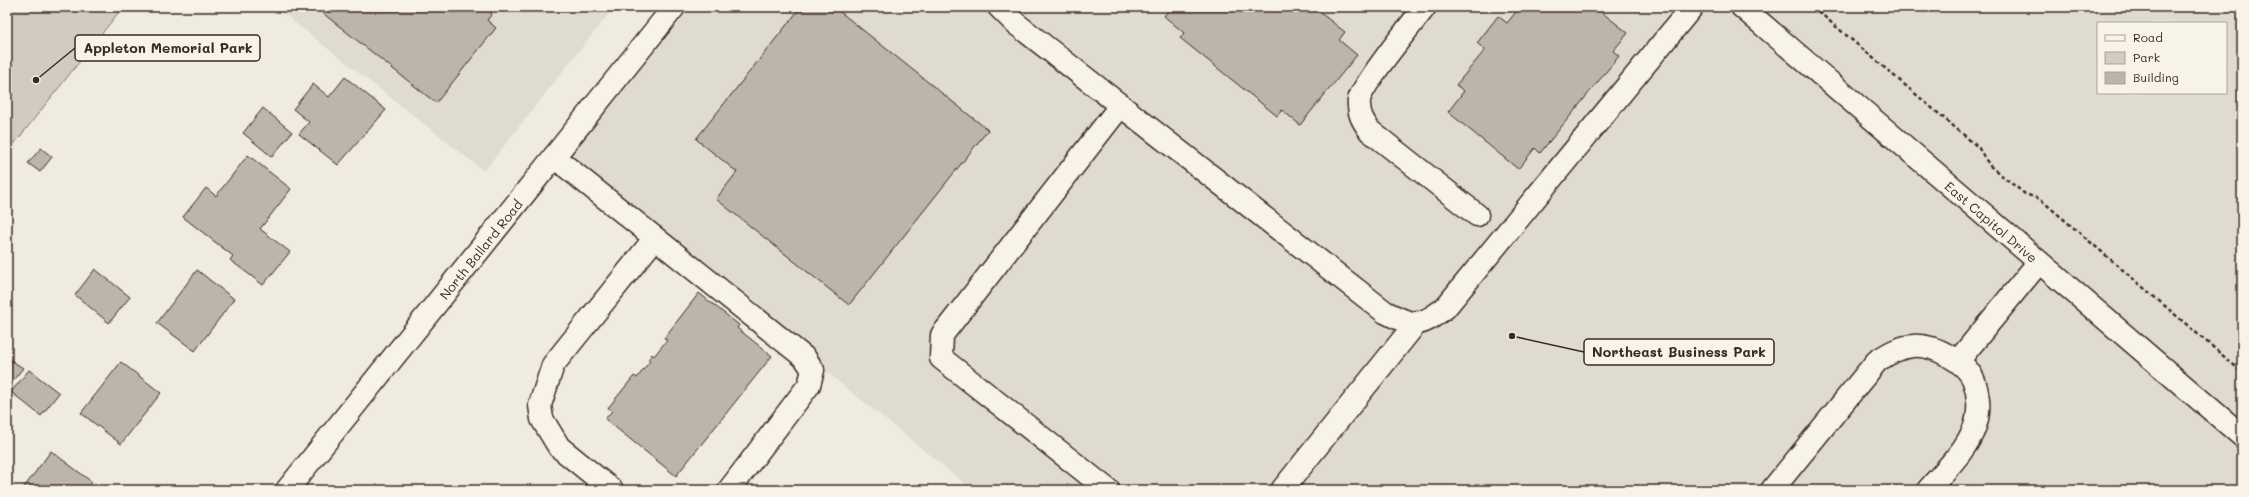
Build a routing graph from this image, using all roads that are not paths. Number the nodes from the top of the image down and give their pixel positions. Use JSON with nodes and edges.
{"nodes":[{"id":1,"x":674,"y":7,"type":"edge"},
{"id":2,"x":999,"y":7,"type":"edge"},
{"id":3,"x":1692,"y":7,"type":"edge"},
{"id":4,"x":1742,"y":7,"type":"edge"},
{"id":5,"x":1418,"y":10,"type":"edge"},
{"id":6,"x":1121,"y":105,"type":"junction"},
{"id":7,"x":554,"y":157,"type":"junction"},
{"id":8,"x":1477,"y":215,"type":"dead end"},
{"id":9,"x":655,"y":238,"type":"junction"},
{"id":10,"x":2039,"y":262,"type":"junction"},
{"id":11,"x":1417,"y":322,"type":"junction"},
{"id":12,"x":1958,"y":361,"type":"junction"},
{"id":13,"x":2242,"y":436,"type":"edge"},
{"id":14,"x":287,"y":490,"type":"edge"},
{"id":15,"x":612,"y":490,"type":"edge"},
{"id":16,"x":729,"y":490,"type":"edge"},
{"id":17,"x":1108,"y":490,"type":"edge"},
{"id":18,"x":1282,"y":490,"type":"edge"},
{"id":19,"x":1772,"y":490,"type":"edge"},
{"id":20,"x":1928,"y":490,"type":"edge"}],
"edges":[{"from":1,"to":7,"type":"street","name":"North Ballard Road"},
{"from":2,"to":6,"type":"street"},
{"from":3,"to":11,"type":"street"},
{"from":4,"to":10,"type":"street","name":"East Capitol Drive"},
{"from":5,"to":8,"type":"street"},
{"from":6,"to":11,"type":"street"},
{"from":6,"to":17,"type":"street"},
{"from":7,"to":9,"type":"street"},
{"from":7,"to":14,"type":"street","name":"North Ballard Road"},
{"from":9,"to":15,"type":"street"},
{"from":9,"to":16,"type":"street"},
{"from":10,"to":12,"type":"street"},
{"from":10,"to":13,"type":"street","name":"East Capitol Drive"},
{"from":11,"to":18,"type":"street"},
{"from":12,"to":19,"type":"street"},
{"from":12,"to":20,"type":"street"}]}
